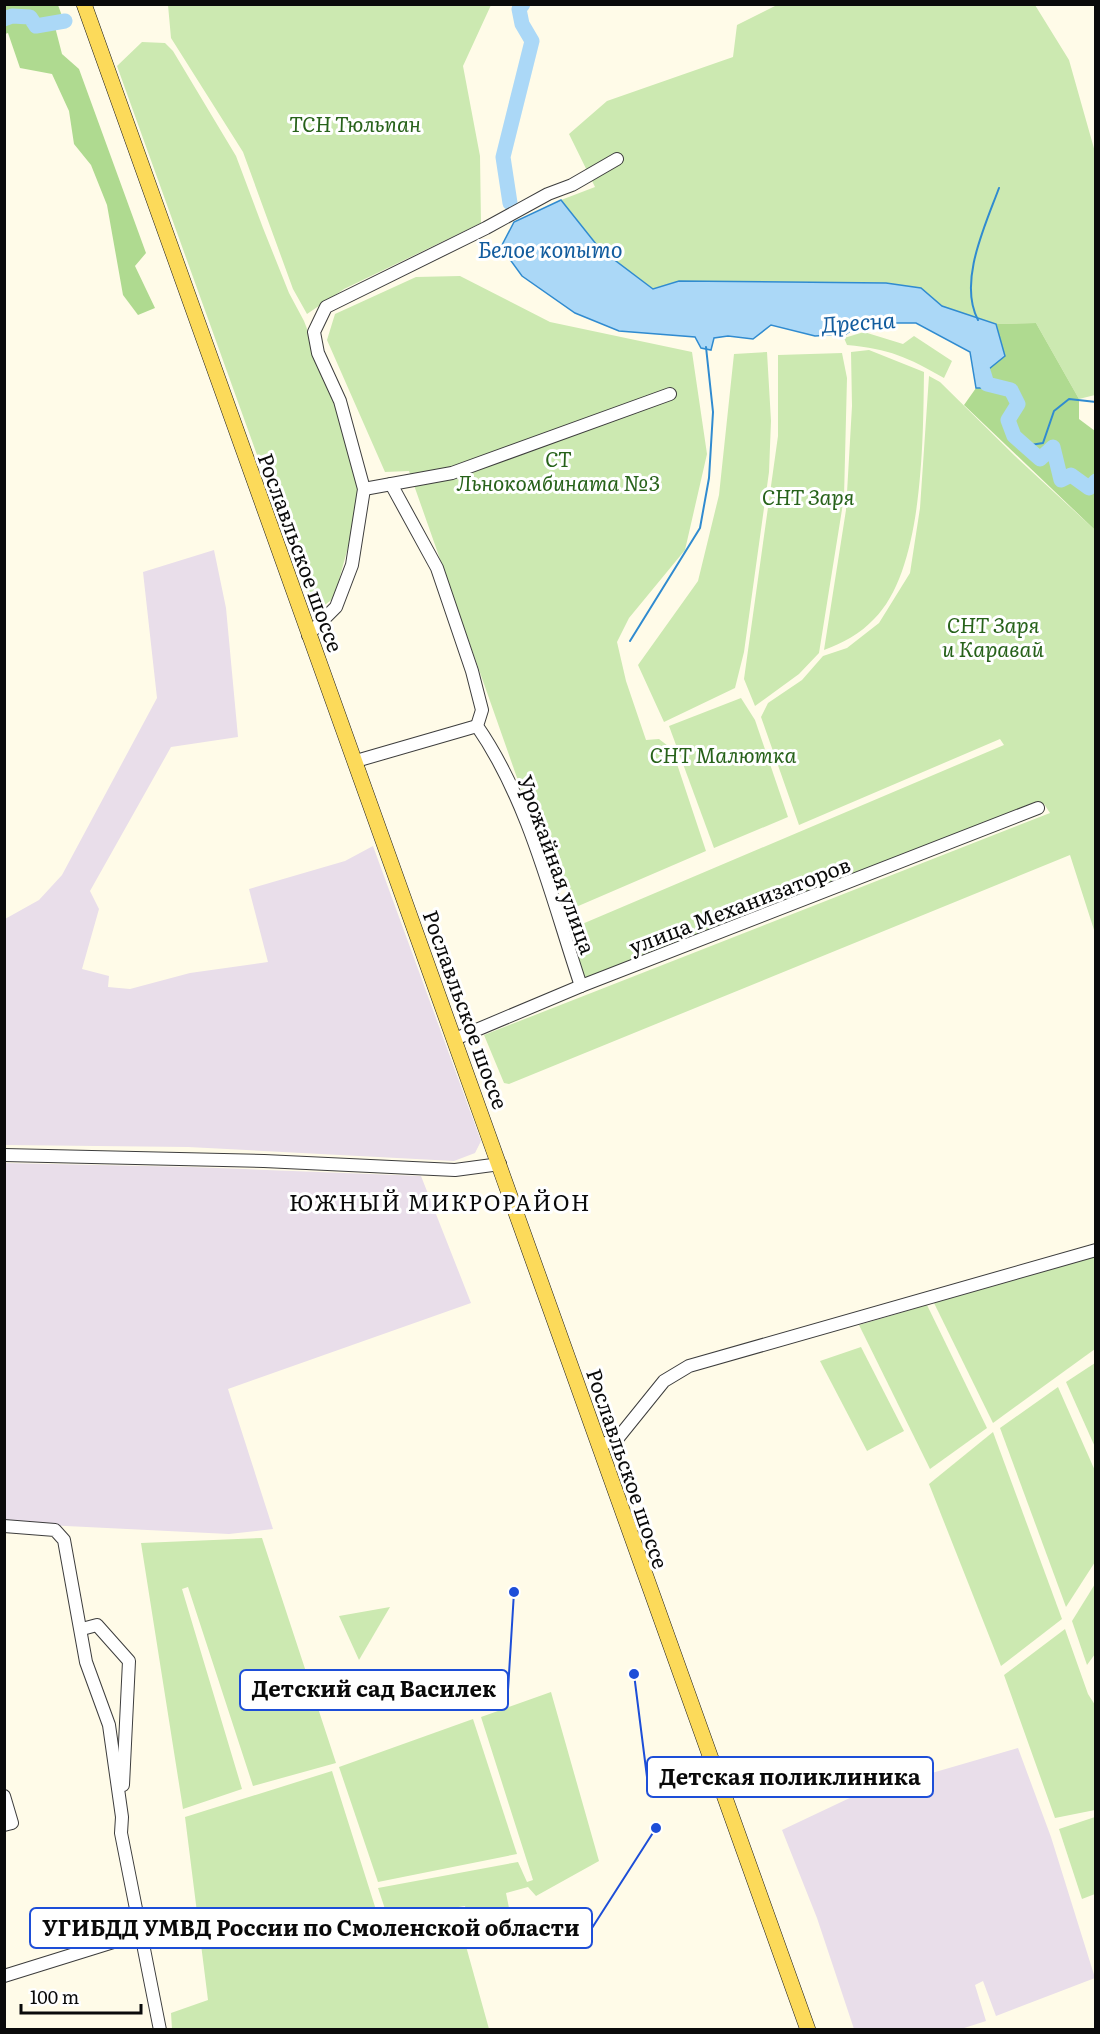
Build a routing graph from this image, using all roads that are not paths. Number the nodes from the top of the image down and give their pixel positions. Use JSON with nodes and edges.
{"nodes":[{"id":1,"x":84,"y":4,"type":"edge"},
{"id":2,"x":617,"y":159,"type":"dead end"},
{"id":3,"x":670,"y":394,"type":"dead end"},
{"id":4,"x":391,"y":484,"type":"junction"},
{"id":5,"x":364,"y":489,"type":"junction"},
{"id":6,"x":308,"y":635,"type":"junction"},
{"id":7,"x":477,"y":726,"type":"junction"},
{"id":8,"x":356,"y":761,"type":"junction"},
{"id":9,"x":1038,"y":808,"type":"dead end"},
{"id":10,"x":581,"y":986,"type":"junction"},
{"id":11,"x":455,"y":1038,"type":"junction"},
{"id":12,"x":4,"y":1155,"type":"edge"},
{"id":13,"x":500,"y":1164,"type":"junction"},
{"id":14,"x":1095,"y":1250,"type":"edge"},
{"id":15,"x":599,"y":1446,"type":"junction"},
{"id":16,"x":4,"y":1527,"type":"edge"},
{"id":17,"x":82,"y":1629,"type":"junction"},
{"id":18,"x":4,"y":1796,"type":"edge"},
{"id":19,"x":122,"y":1817,"type":"junction"},
{"id":20,"x":4,"y":1825,"type":"edge"},
{"id":21,"x":139,"y":1934,"type":"junction"},
{"id":22,"x":4,"y":1976,"type":"edge"},
{"id":23,"x":160,"y":2030,"type":"edge"},
{"id":24,"x":808,"y":2030,"type":"edge"}],
"edges":[{"from":1,"to":6,"type":"main road","name":"Рославльское шоссе"},
{"from":2,"to":5,"type":"street"},
{"from":3,"to":4,"type":"street"},
{"from":4,"to":5,"type":"street"},
{"from":4,"to":7,"type":"street"},
{"from":5,"to":6,"type":"street"},
{"from":6,"to":8,"type":"main road","name":"Рославльское шоссе"},
{"from":7,"to":8,"type":"street"},
{"from":7,"to":10,"type":"street","name":"Урожайная улица"},
{"from":8,"to":11,"type":"main road","name":"Рославльское шоссе"},
{"from":9,"to":10,"type":"street","name":"улица Механизаторов"},
{"from":10,"to":11,"type":"street","name":"улица Механизаторов"},
{"from":11,"to":13,"type":"main road","name":"Рославльское шоссе"},
{"from":12,"to":13,"type":"street"},
{"from":13,"to":15,"type":"main road","name":"Рославльское шоссе"},
{"from":14,"to":15,"type":"street"},
{"from":15,"to":24,"type":"main road","name":"Рославльское шоссе"},
{"from":16,"to":17,"type":"street"},
{"from":17,"to":19,"type":"street"},
{"from":17,"to":19,"type":"street"},
{"from":18,"to":20,"type":"street"},
{"from":19,"to":21,"type":"street"},
{"from":21,"to":22,"type":"street"},
{"from":21,"to":23,"type":"street"}]}
